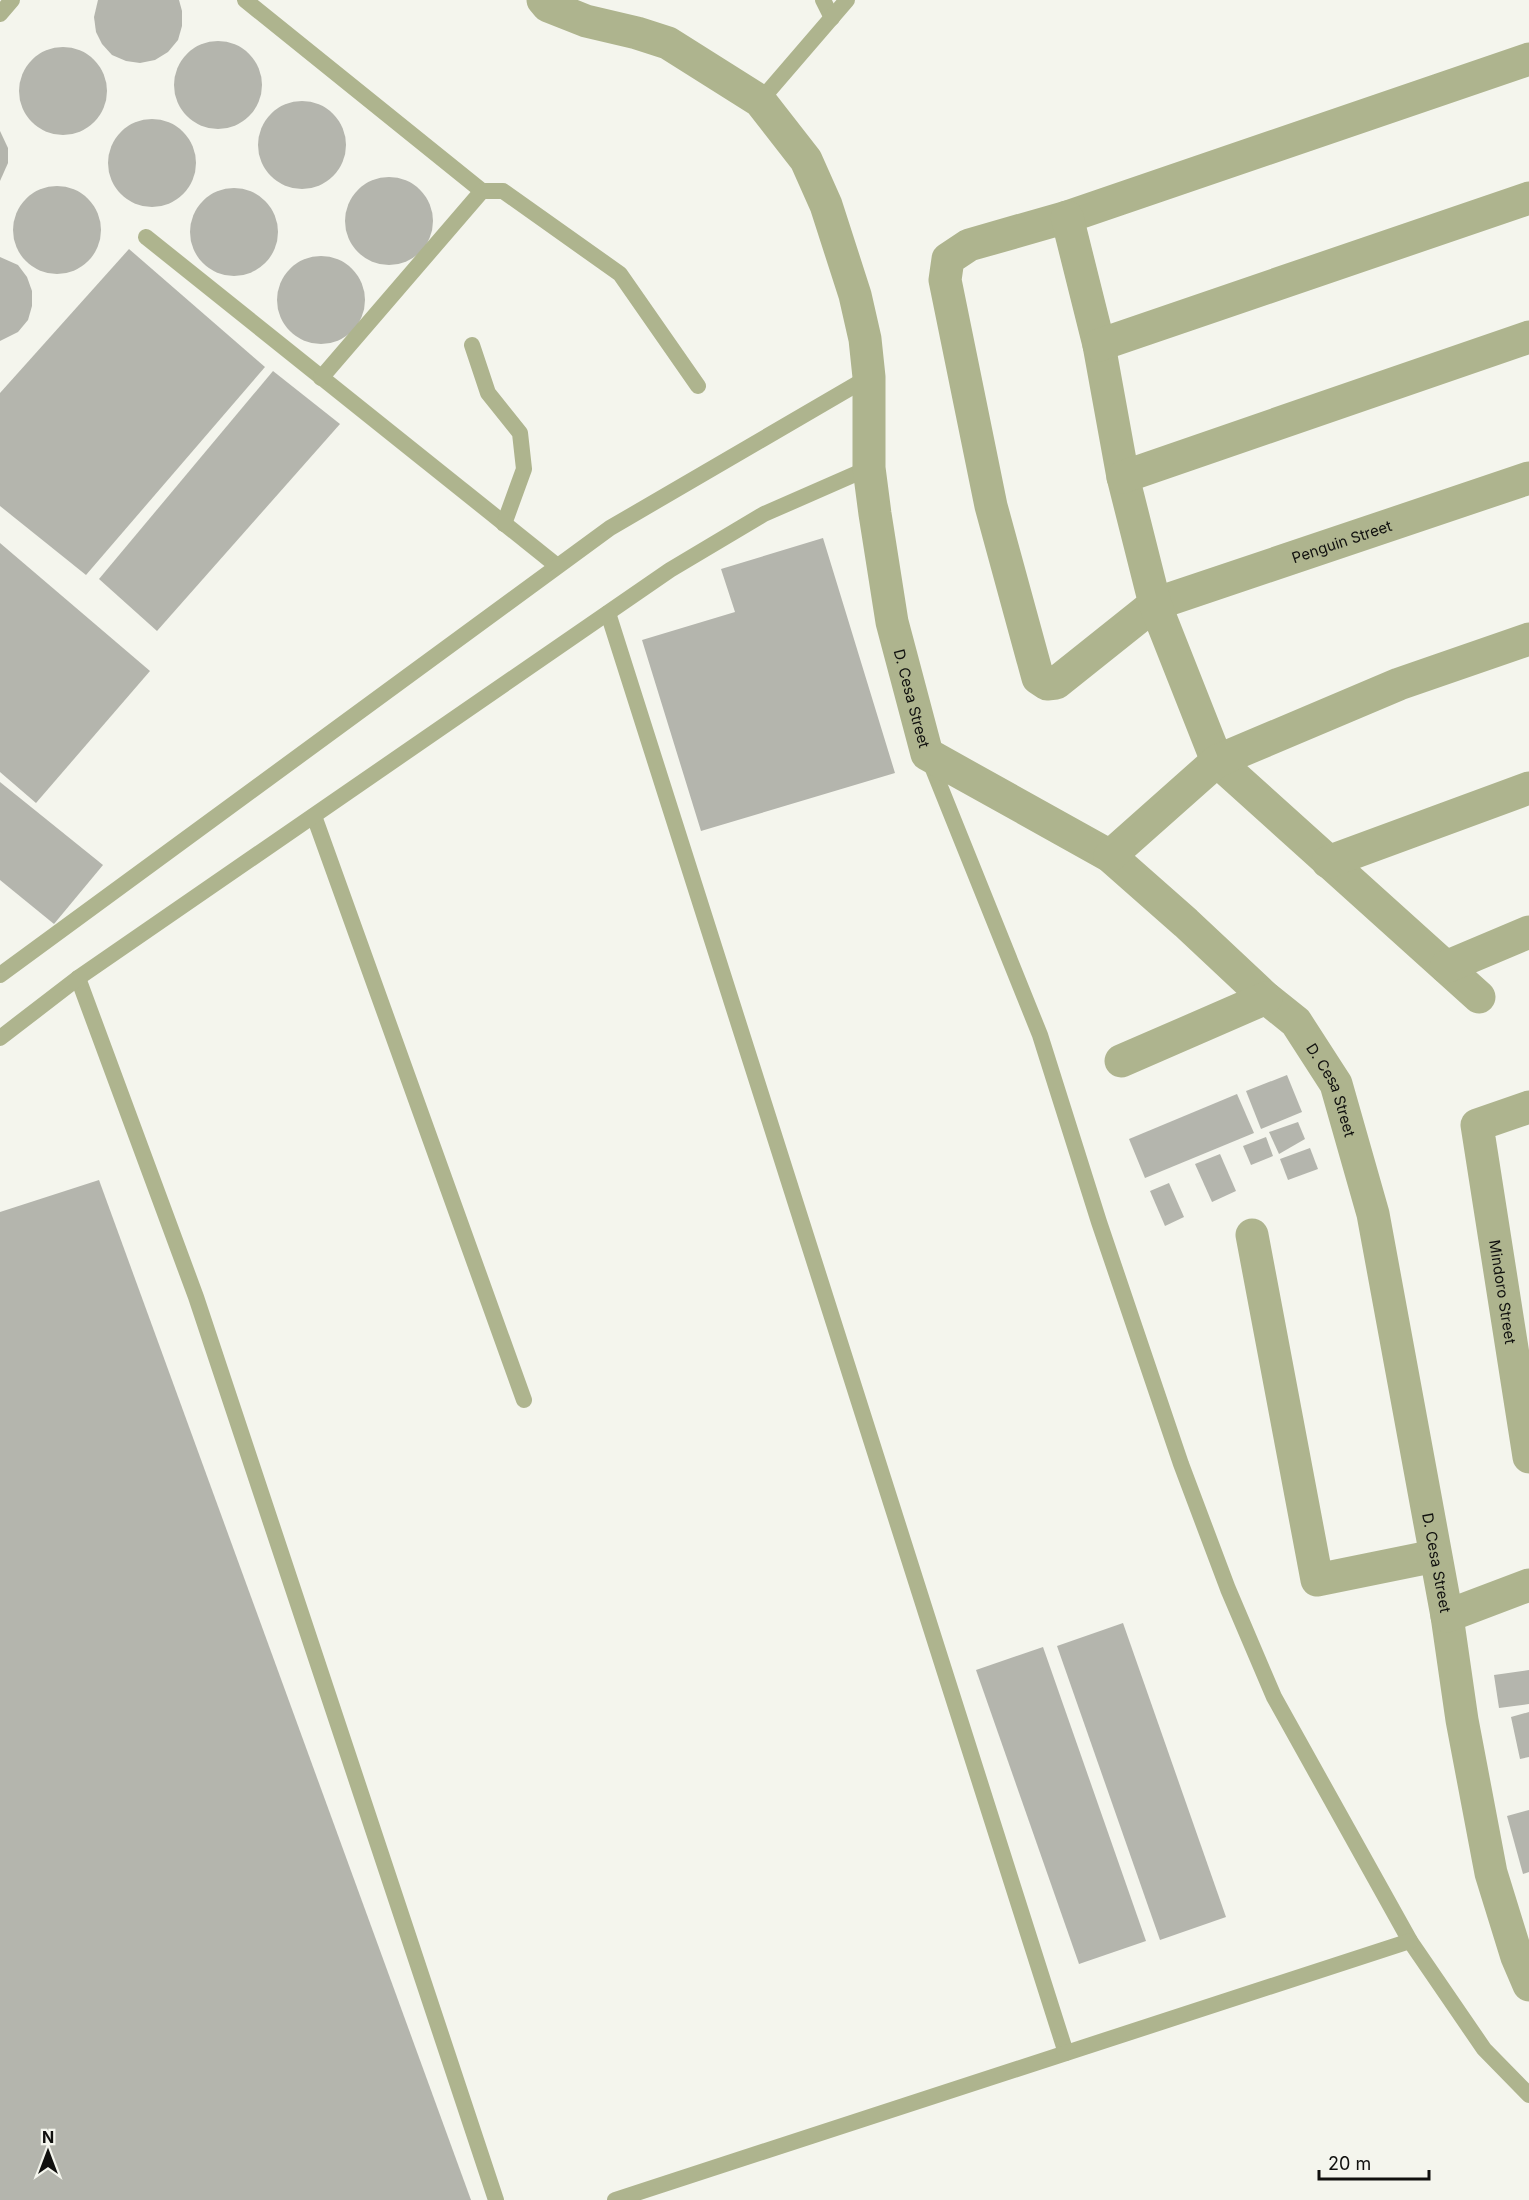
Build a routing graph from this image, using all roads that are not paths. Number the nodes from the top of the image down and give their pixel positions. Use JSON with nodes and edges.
{"nodes":[{"id":1,"x":12,"y":0,"type":"edge"},
{"id":2,"x":245,"y":0,"type":"edge"},
{"id":3,"x":543,"y":0,"type":"edge"},
{"id":4,"x":823,"y":0,"type":"edge"},
{"id":5,"x":848,"y":0,"type":"edge"},
{"id":6,"x":0,"y":14,"type":"edge"},
{"id":7,"x":832,"y":18,"type":"junction"},
{"id":8,"x":1529,"y":59,"type":"edge"},
{"id":9,"x":760,"y":101,"type":"junction"},
{"id":10,"x":482,"y":191,"type":"junction"},
{"id":11,"x":1529,"y":198,"type":"edge"},
{"id":12,"x":1067,"y":217,"type":"junction"},
{"id":13,"x":146,"y":237,"type":"dead end"},
{"id":14,"x":1529,"y":337,"type":"edge"},
{"id":15,"x":472,"y":345,"type":"dead end"},
{"id":16,"x":1099,"y":345,"type":"junction"},
{"id":17,"x":869,"y":376,"type":"junction"},
{"id":18,"x":321,"y":378,"type":"junction"},
{"id":19,"x":698,"y":386,"type":"dead end"},
{"id":20,"x":869,"y":468,"type":"junction"},
{"id":21,"x":1123,"y":477,"type":"junction"},
{"id":22,"x":1529,"y":478,"type":"edge"},
{"id":23,"x":504,"y":524,"type":"junction"},
{"id":24,"x":556,"y":565,"type":"junction"},
{"id":25,"x":1155,"y":604,"type":"junction"},
{"id":26,"x":608,"y":613,"type":"junction"},
{"id":27,"x":1529,"y":639,"type":"edge"},
{"id":28,"x":927,"y":754,"type":"junction"},
{"id":29,"x":1217,"y":761,"type":"junction"},
{"id":30,"x":1529,"y":788,"type":"edge"},
{"id":31,"x":314,"y":816,"type":"junction"},
{"id":32,"x":1110,"y":856,"type":"junction"},
{"id":33,"x":1328,"y":862,"type":"junction"},
{"id":34,"x":1529,"y":932,"type":"edge"},
{"id":35,"x":1446,"y":967,"type":"junction"},
{"id":36,"x":0,"y":975,"type":"edge"},
{"id":37,"x":78,"y":978,"type":"junction"},
{"id":38,"x":1479,"y":997,"type":"dead end"},
{"id":39,"x":1266,"y":998,"type":"junction"},
{"id":40,"x":0,"y":1038,"type":"edge"},
{"id":41,"x":1120,"y":1061,"type":"dead end"},
{"id":42,"x":1529,"y":1107,"type":"edge"},
{"id":43,"x":1252,"y":1235,"type":"dead end"},
{"id":44,"x":1521,"y":1348,"type":"edge"},
{"id":45,"x":524,"y":1400,"type":"dead end"},
{"id":46,"x":1529,"y":1457,"type":"edge"},
{"id":47,"x":1435,"y":1556,"type":"junction"},
{"id":48,"x":1529,"y":1585,"type":"edge"},
{"id":49,"x":1447,"y":1616,"type":"junction"},
{"id":50,"x":1410,"y":1941,"type":"junction"},
{"id":51,"x":1529,"y":1985,"type":"edge"},
{"id":52,"x":1066,"y":2053,"type":"junction"},
{"id":53,"x":1529,"y":2095,"type":"edge"},
{"id":54,"x":496,"y":2200,"type":"edge"},
{"id":55,"x":615,"y":2200,"type":"edge"}],
"edges":[{"from":1,"to":6,"type":"lane"},
{"from":2,"to":10,"type":"lane"},
{"from":3,"to":9,"type":"street","name":"D. Cesa Street"},
{"from":4,"to":7,"type":"lane"},
{"from":5,"to":7,"type":"lane"},
{"from":7,"to":9,"type":"lane"},
{"from":8,"to":12,"type":"street"},
{"from":9,"to":17,"type":"street","name":"D. Cesa Street"},
{"from":10,"to":18,"type":"lane"},
{"from":10,"to":19,"type":"lane"},
{"from":11,"to":16,"type":"street"},
{"from":12,"to":16,"type":"street"},
{"from":12,"to":25,"type":"street","name":"Penguin Street"},
{"from":13,"to":18,"type":"lane"},
{"from":14,"to":21,"type":"street"},
{"from":15,"to":23,"type":"lane"},
{"from":16,"to":21,"type":"street"},
{"from":17,"to":20,"type":"street","name":"D. Cesa Street"},
{"from":17,"to":24,"type":"lane"},
{"from":18,"to":23,"type":"lane"},
{"from":20,"to":26,"type":"lane"},
{"from":20,"to":28,"type":"street","name":"D. Cesa Street"},
{"from":21,"to":25,"type":"street"},
{"from":22,"to":25,"type":"street","name":"Penguin Street"},
{"from":23,"to":24,"type":"lane"},
{"from":24,"to":36,"type":"lane"},
{"from":25,"to":29,"type":"street"},
{"from":26,"to":31,"type":"lane"},
{"from":26,"to":52,"type":"lane"},
{"from":27,"to":29,"type":"street"},
{"from":28,"to":32,"type":"street","name":"D. Cesa Street"},
{"from":28,"to":50,"type":"lane"},
{"from":29,"to":32,"type":"street"},
{"from":29,"to":33,"type":"street"},
{"from":30,"to":33,"type":"street"},
{"from":31,"to":37,"type":"lane"},
{"from":31,"to":45,"type":"lane"},
{"from":32,"to":39,"type":"street","name":"D. Cesa Street"},
{"from":33,"to":35,"type":"street"},
{"from":34,"to":35,"type":"street"},
{"from":35,"to":38,"type":"street"},
{"from":37,"to":40,"type":"lane"},
{"from":37,"to":54,"type":"lane"},
{"from":39,"to":41,"type":"street"},
{"from":39,"to":47,"type":"street","name":"D. Cesa Street"},
{"from":42,"to":44,"type":"street","name":"Mindoro Street"},
{"from":43,"to":47,"type":"street"},
{"from":44,"to":46,"type":"street","name":"Mindoro Street"},
{"from":47,"to":49,"type":"street","name":"D. Cesa Street"},
{"from":48,"to":49,"type":"street"},
{"from":49,"to":51,"type":"street","name":"D. Cesa Street"},
{"from":50,"to":52,"type":"lane"},
{"from":50,"to":53,"type":"lane"},
{"from":52,"to":55,"type":"lane"}]}
